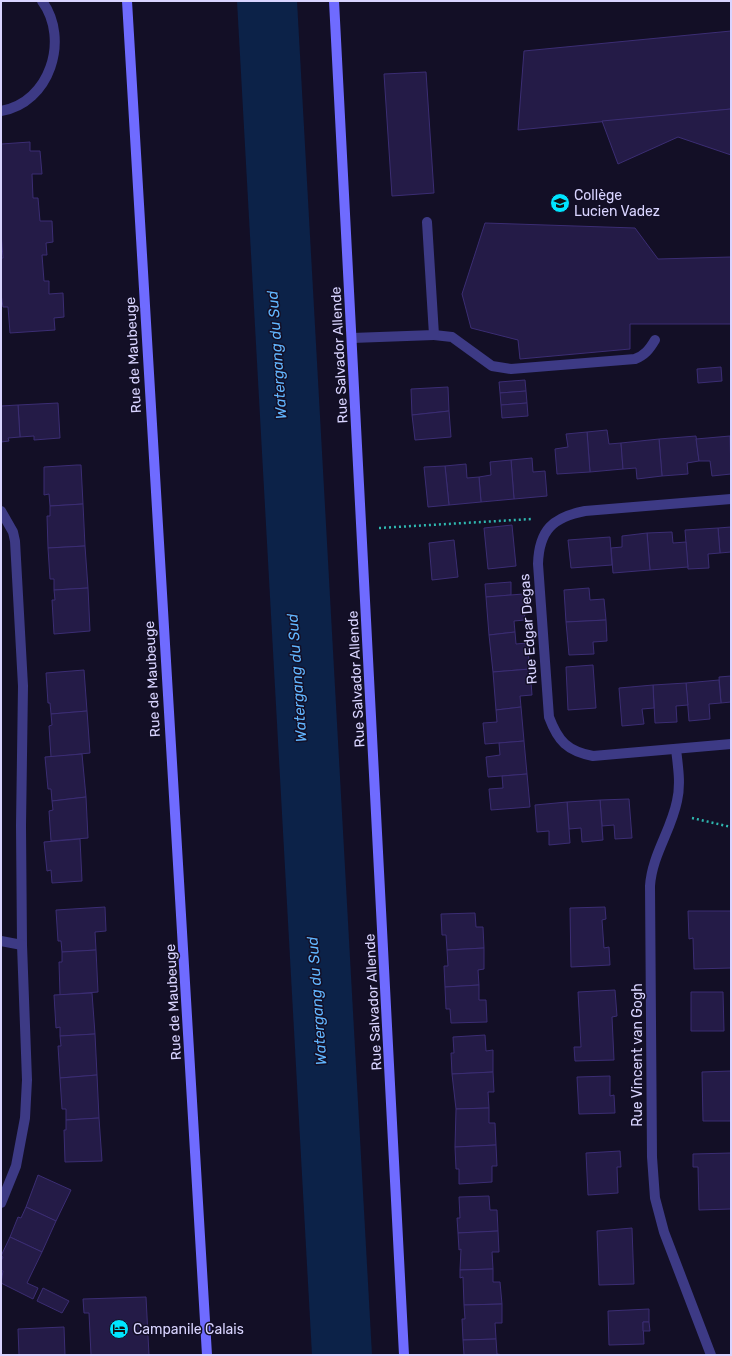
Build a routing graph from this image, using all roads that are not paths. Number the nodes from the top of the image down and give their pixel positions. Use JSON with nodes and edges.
{"nodes":[{"id":1,"x":42,"y":1,"type":"edge"},
{"id":2,"x":127,"y":1,"type":"edge"},
{"id":3,"x":334,"y":1,"type":"edge"},
{"id":4,"x":1,"y":111,"type":"edge"},
{"id":5,"x":427,"y":222,"type":"dead end"},
{"id":6,"x":434,"y":335,"type":"junction"},
{"id":7,"x":352,"y":338,"type":"junction"},
{"id":8,"x":655,"y":340,"type":"dead end"},
{"id":9,"x":731,"y":499,"type":"edge"},
{"id":10,"x":1,"y":511,"type":"edge"},
{"id":11,"x":731,"y":744,"type":"edge"},
{"id":12,"x":676,"y":749,"type":"junction"},
{"id":13,"x":1,"y":941,"type":"edge"},
{"id":14,"x":22,"y":945,"type":"junction"},
{"id":15,"x":1,"y":1202,"type":"edge"},
{"id":16,"x":207,"y":1355,"type":"edge"},
{"id":17,"x":404,"y":1355,"type":"edge"},
{"id":18,"x":711,"y":1355,"type":"edge"}],
"edges":[{"from":1,"to":4,"type":"street"},
{"from":2,"to":16,"type":"street","name":"Rue de Maubeuge"},
{"from":3,"to":7,"type":"street","name":"Rue Salvador Allende"},
{"from":5,"to":6,"type":"street"},
{"from":6,"to":7,"type":"street"},
{"from":6,"to":8,"type":"street"},
{"from":7,"to":17,"type":"street","name":"Rue Salvador Allende"},
{"from":9,"to":12,"type":"street","name":"Rue Edgar Degas"},
{"from":10,"to":14,"type":"street"},
{"from":11,"to":12,"type":"street","name":"Rue Edgar Degas"},
{"from":12,"to":18,"type":"street","name":"Rue Vincent van Gogh"},
{"from":13,"to":14,"type":"street"},
{"from":14,"to":15,"type":"street"}]}
